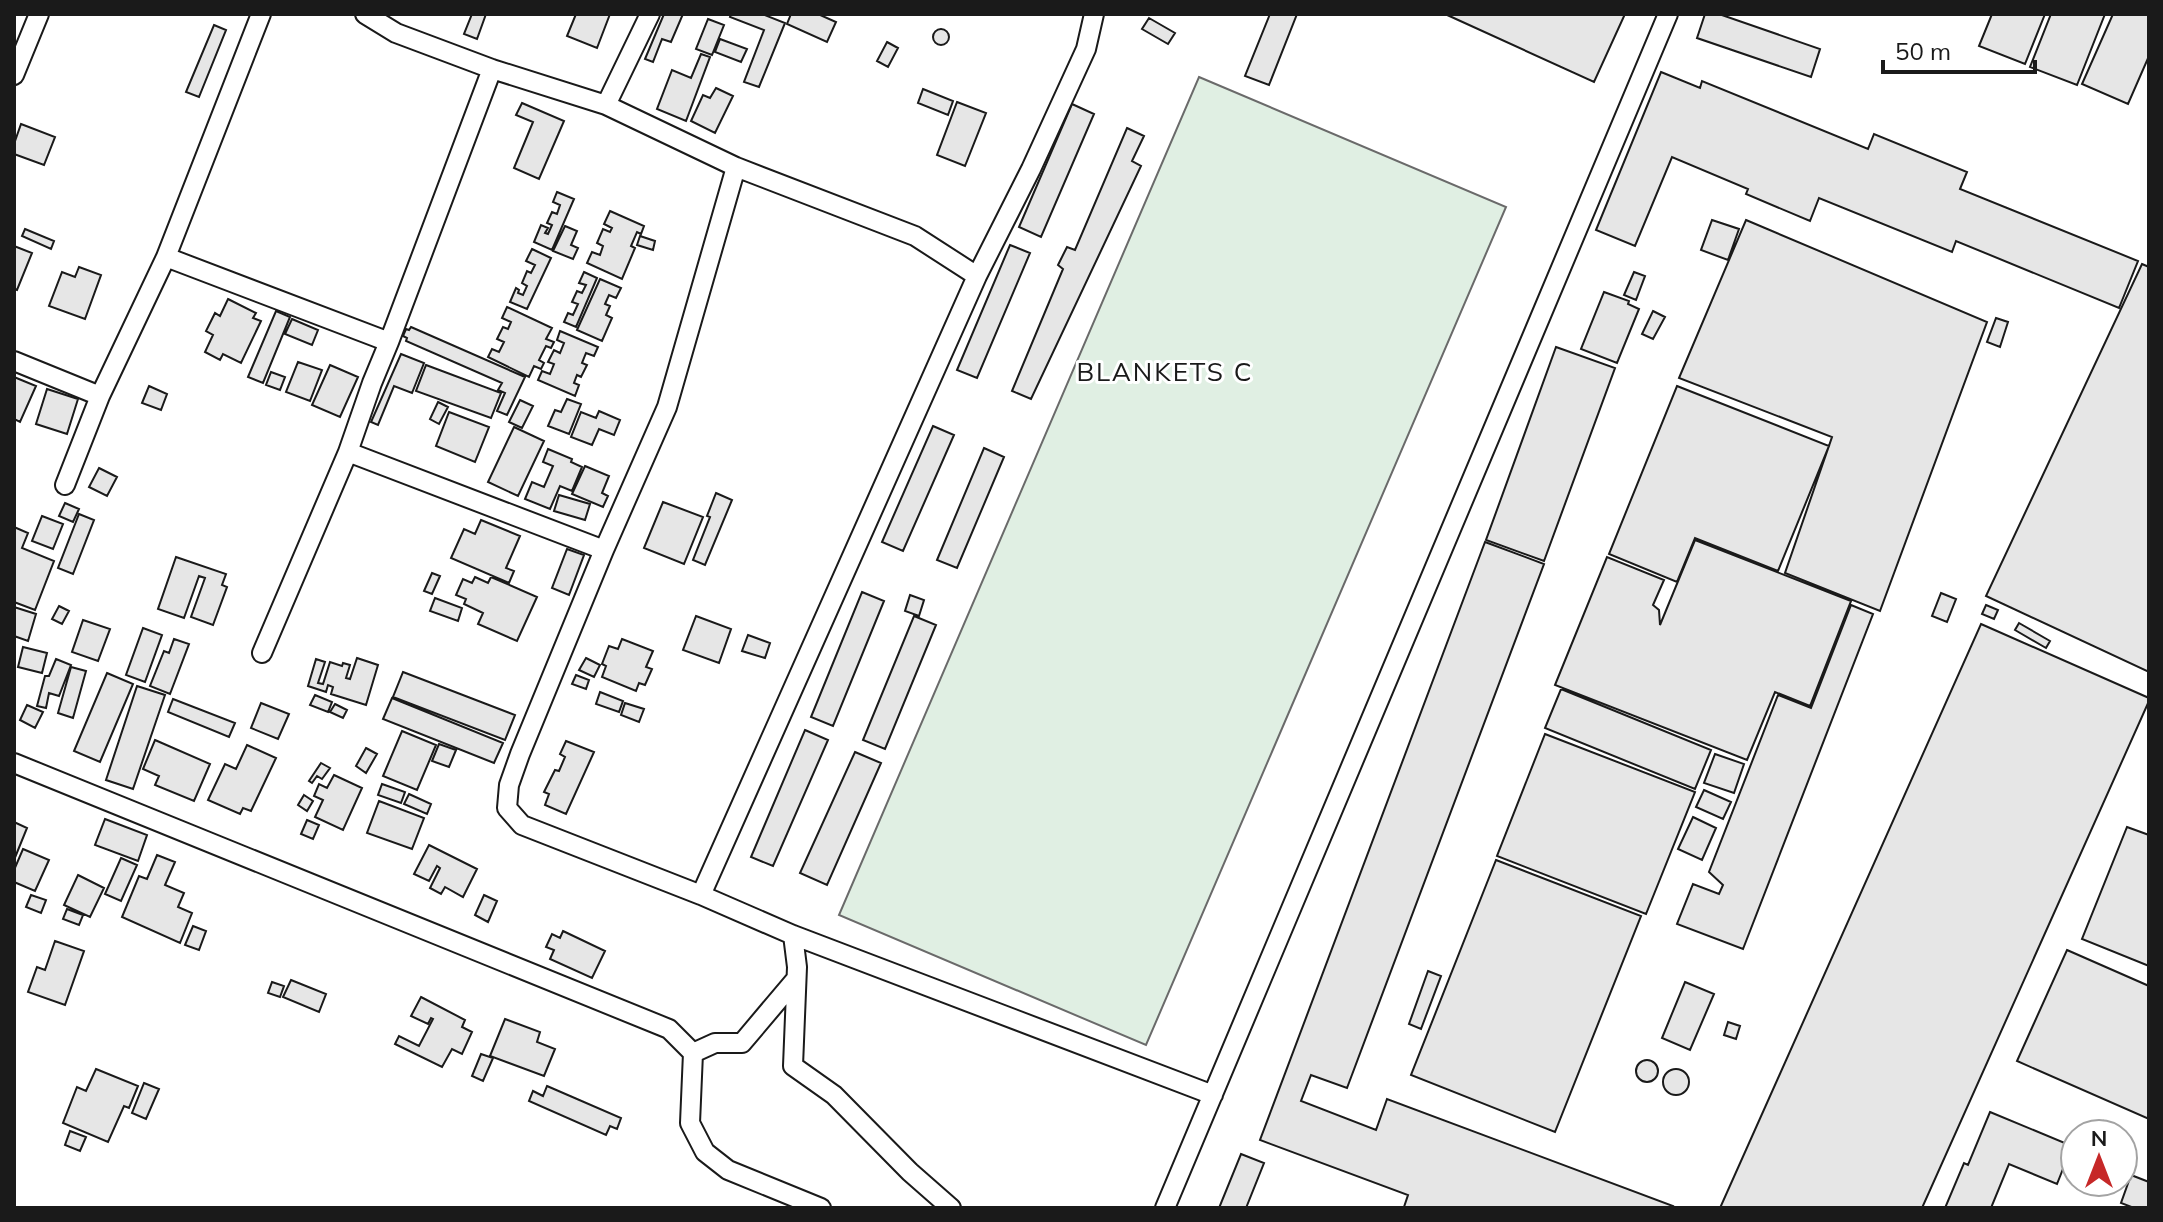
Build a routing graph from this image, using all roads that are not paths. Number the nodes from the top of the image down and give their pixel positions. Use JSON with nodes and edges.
{"nodes":[{"id":1,"x":39,"y":14,"type":"edge"},
{"id":2,"x":261,"y":14,"type":"edge"},
{"id":3,"x":365,"y":14,"type":"edge"},
{"id":4,"x":650,"y":14,"type":"edge"},
{"id":5,"x":1094,"y":14,"type":"edge"},
{"id":6,"x":1668,"y":14,"type":"edge"},
{"id":7,"x":492,"y":69,"type":"junction"},
{"id":8,"x":14,"y":75,"type":"edge"},
{"id":9,"x":606,"y":105,"type":"junction"},
{"id":10,"x":736,"y":167,"type":"junction"},
{"id":11,"x":166,"y":257,"type":"junction"},
{"id":12,"x":977,"y":276,"type":"junction"},
{"id":13,"x":389,"y":342,"type":"junction"},
{"id":14,"x":14,"y":361,"type":"edge"},
{"id":15,"x":100,"y":396,"type":"junction"},
{"id":16,"x":348,"y":452,"type":"junction"},
{"id":17,"x":65,"y":485,"type":"dead end"},
{"id":18,"x":604,"y":550,"type":"junction"},
{"id":19,"x":262,"y":653,"type":"dead end"},
{"id":20,"x":14,"y":763,"type":"edge"},
{"id":21,"x":701,"y":895,"type":"junction"},
{"id":22,"x":793,"y":935,"type":"junction"},
{"id":23,"x":796,"y":979,"type":"junction"},
{"id":24,"x":693,"y":1053,"type":"junction"},
{"id":25,"x":1213,"y":1095,"type":"junction"},
{"id":26,"x":821,"y":1208,"type":"edge"},
{"id":27,"x":951,"y":1208,"type":"edge"},
{"id":28,"x":1165,"y":1208,"type":"edge"}],
"edges":[{"from":1,"to":8,"type":"street"},
{"from":2,"to":11,"type":"street"},
{"from":3,"to":7,"type":"street"},
{"from":4,"to":9,"type":"street"},
{"from":5,"to":12,"type":"street"},
{"from":6,"to":25,"type":"street"},
{"from":7,"to":9,"type":"street"},
{"from":7,"to":13,"type":"street"},
{"from":9,"to":10,"type":"street"},
{"from":10,"to":12,"type":"street"},
{"from":10,"to":18,"type":"street"},
{"from":11,"to":13,"type":"street"},
{"from":11,"to":15,"type":"street"},
{"from":12,"to":21,"type":"street"},
{"from":13,"to":16,"type":"street"},
{"from":14,"to":15,"type":"street"},
{"from":15,"to":17,"type":"street"},
{"from":16,"to":18,"type":"street"},
{"from":16,"to":19,"type":"street"},
{"from":18,"to":21,"type":"street"},
{"from":20,"to":24,"type":"street"},
{"from":21,"to":22,"type":"street"},
{"from":22,"to":23,"type":"street"},
{"from":22,"to":25,"type":"street"},
{"from":23,"to":24,"type":"street"},
{"from":23,"to":27,"type":"street"},
{"from":24,"to":26,"type":"street"},
{"from":25,"to":28,"type":"street"}]}
